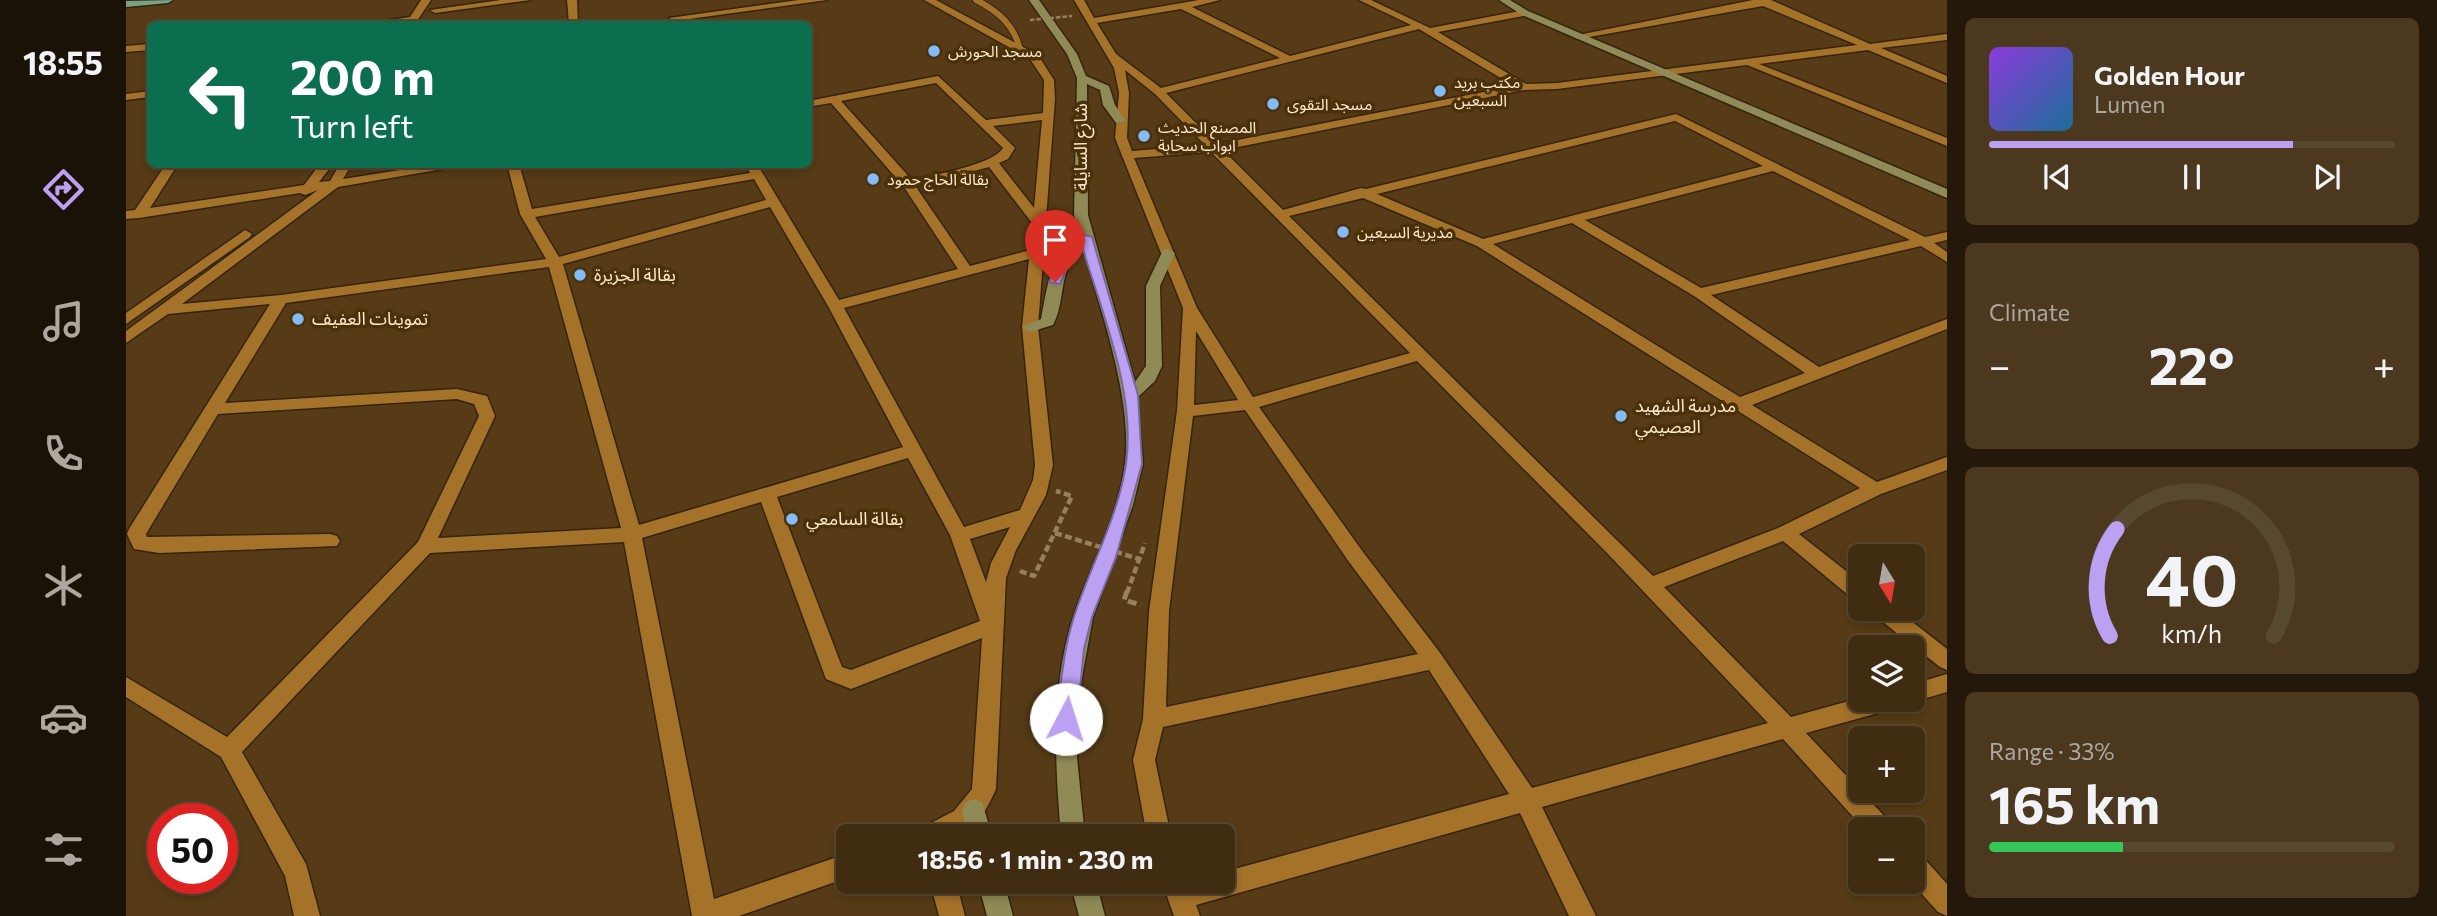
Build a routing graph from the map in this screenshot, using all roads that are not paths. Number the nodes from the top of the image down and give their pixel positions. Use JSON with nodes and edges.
{"nodes":[{"id":1,"x":168,"y":0,"type":"edge"},
{"id":2,"x":426,"y":0,"type":"edge"},
{"id":3,"x":442,"y":0,"type":"edge"},
{"id":4,"x":526,"y":0,"type":"edge"},
{"id":5,"x":572,"y":0,"type":"edge"},
{"id":6,"x":821,"y":0,"type":"edge"},
{"id":7,"x":929,"y":0,"type":"edge"},
{"id":8,"x":976,"y":0,"type":"edge"},
{"id":9,"x":1034,"y":0,"type":"edge"},
{"id":10,"x":1079,"y":0,"type":"edge"},
{"id":11,"x":1215,"y":0,"type":"edge"},
{"id":12,"x":1364,"y":0,"type":"edge"},
{"id":13,"x":1508,"y":0,"type":"edge"},
{"id":14,"x":1780,"y":0,"type":"edge"},
{"id":15,"x":1760,"y":1,"type":"edge"},
{"id":16,"x":126,"y":4,"type":"edge"},
{"id":17,"x":1183,"y":6,"type":"junction"},
{"id":18,"x":1525,"y":13,"type":"junction"},
{"id":19,"x":674,"y":17,"type":"edge"},
{"id":20,"x":413,"y":21,"type":"edge"},
{"id":21,"x":574,"y":21,"type":"edge"},
{"id":22,"x":1094,"y":21,"type":"junction"},
{"id":23,"x":1424,"y":29,"type":"junction"},
{"id":24,"x":1578,"y":36,"type":"junction"},
{"id":25,"x":1947,"y":37,"type":"edge"},
{"id":26,"x":1870,"y":45,"type":"junction"},
{"id":27,"x":147,"y":47,"type":"edge"},
{"id":28,"x":126,"y":49,"type":"edge"},
{"id":29,"x":1020,"y":49,"type":"junction"},
{"id":30,"x":1113,"y":56,"type":"junction"},
{"id":31,"x":1287,"y":58,"type":"junction"},
{"id":32,"x":1748,"y":63,"type":"junction"},
{"id":33,"x":1665,"y":72,"type":"junction"},
{"id":34,"x":1083,"y":78,"type":"junction"},
{"id":35,"x":1947,"y":80,"type":"edge"},
{"id":36,"x":1524,"y":87,"type":"junction"},
{"id":37,"x":1159,"y":92,"type":"junction"},
{"id":38,"x":147,"y":94,"type":"edge"},
{"id":39,"x":126,"y":97,"type":"edge"},
{"id":40,"x":832,"y":99,"type":"junction"},
{"id":41,"x":812,"y":103,"type":"edge"},
{"id":42,"x":1048,"y":116,"type":"junction"},
{"id":43,"x":1120,"y":121,"type":"junction"},
{"id":44,"x":986,"y":123,"type":"junction"},
{"id":45,"x":1947,"y":142,"type":"edge"},
{"id":46,"x":1214,"y":148,"type":"junction"},
{"id":47,"x":1126,"y":155,"type":"junction"},
{"id":48,"x":992,"y":162,"type":"junction"},
{"id":49,"x":1776,"y":166,"type":"junction"},
{"id":50,"x":169,"y":168,"type":"edge"},
{"id":51,"x":324,"y":168,"type":"edge"},
{"id":52,"x":344,"y":168,"type":"edge"},
{"id":53,"x":440,"y":168,"type":"edge"},
{"id":54,"x":514,"y":168,"type":"edge"},
{"id":55,"x":754,"y":170,"type":"edge"},
{"id":56,"x":334,"y":184,"type":"junction"},
{"id":57,"x":909,"y":185,"type":"junction"},
{"id":58,"x":311,"y":187,"type":"junction"},
{"id":59,"x":1361,"y":192,"type":"junction"},
{"id":60,"x":1947,"y":194,"type":"edge"},
{"id":61,"x":775,"y":202,"type":"junction"},
{"id":62,"x":527,"y":214,"type":"junction"},
{"id":63,"x":1281,"y":214,"type":"junction"},
{"id":64,"x":133,"y":215,"type":"edge"},
{"id":65,"x":1577,"y":221,"type":"junction"},
{"id":66,"x":1040,"y":224,"type":"junction"},
{"id":67,"x":1947,"y":236,"type":"edge"},
{"id":68,"x":1086,"y":237,"type":"junction"},
{"id":69,"x":1924,"y":242,"type":"junction"},
{"id":70,"x":1482,"y":243,"type":"junction"},
{"id":71,"x":1038,"y":252,"type":"junction"},
{"id":72,"x":1168,"y":253,"type":"junction"},
{"id":73,"x":1947,"y":258,"type":"edge"},
{"id":74,"x":555,"y":262,"type":"junction"},
{"id":75,"x":967,"y":271,"type":"junction"},
{"id":76,"x":1699,"y":293,"type":"junction"},
{"id":77,"x":281,"y":299,"type":"junction"},
{"id":78,"x":835,"y":306,"type":"junction"},
{"id":79,"x":1190,"y":308,"type":"junction"},
{"id":80,"x":163,"y":310,"type":"junction"},
{"id":81,"x":130,"y":314,"type":"edge"},
{"id":82,"x":1947,"y":324,"type":"edge"},
{"id":83,"x":1030,"y":327,"type":"junction"},
{"id":84,"x":126,"y":338,"type":"edge"},
{"id":85,"x":1419,"y":355,"type":"junction"},
{"id":86,"x":1816,"y":373,"type":"junction"},
{"id":87,"x":1131,"y":395,"type":"junction"},
{"id":88,"x":1249,"y":404,"type":"junction"},
{"id":89,"x":1738,"y":404,"type":"junction"},
{"id":90,"x":215,"y":409,"type":"junction"},
{"id":91,"x":1185,"y":411,"type":"junction"},
{"id":92,"x":913,"y":450,"type":"junction"},
{"id":93,"x":1947,"y":463,"type":"edge"},
{"id":94,"x":1875,"y":489,"type":"junction"},
{"id":95,"x":767,"y":495,"type":"junction"},
{"id":96,"x":1025,"y":516,"type":"junction"},
{"id":97,"x":1785,"y":533,"type":"junction"},
{"id":98,"x":632,"y":534,"type":"junction"},
{"id":99,"x":958,"y":535,"type":"junction"},
{"id":100,"x":330,"y":541,"type":"dead end"},
{"id":101,"x":425,"y":546,"type":"junction"},
{"id":102,"x":1848,"y":583,"type":"edge"},
{"id":103,"x":1652,"y":584,"type":"junction"},
{"id":104,"x":1896,"y":621,"type":"edge"},
{"id":105,"x":992,"y":625,"type":"junction"},
{"id":106,"x":1434,"y":660,"type":"junction"},
{"id":107,"x":1947,"y":662,"type":"edge"},
{"id":108,"x":1947,"y":683,"type":"edge"},
{"id":109,"x":128,"y":689,"type":"edge"},
{"id":110,"x":1925,"y":689,"type":"edge"},
{"id":111,"x":1848,"y":712,"type":"edge"},
{"id":112,"x":1154,"y":719,"type":"junction"},
{"id":113,"x":1791,"y":729,"type":"junction"},
{"id":114,"x":229,"y":750,"type":"junction"},
{"id":115,"x":1526,"y":800,"type":"junction"},
{"id":116,"x":974,"y":810,"type":"junction"},
{"id":117,"x":1869,"y":817,"type":"edge"},
{"id":118,"x":958,"y":824,"type":"edge"},
{"id":119,"x":977,"y":824,"type":"edge"},
{"id":120,"x":1072,"y":824,"type":"edge"},
{"id":121,"x":1156,"y":824,"type":"edge"},
{"id":122,"x":836,"y":870,"type":"edge"},
{"id":123,"x":1925,"y":878,"type":"edge"},
{"id":124,"x":946,"y":894,"type":"edge"},
{"id":125,"x":994,"y":894,"type":"edge"},
{"id":126,"x":1086,"y":894,"type":"edge"},
{"id":127,"x":1181,"y":898,"type":"edge"},
{"id":128,"x":1947,"y":903,"type":"edge"},
{"id":129,"x":307,"y":916,"type":"edge"},
{"id":130,"x":705,"y":916,"type":"edge"},
{"id":131,"x":951,"y":916,"type":"edge"},
{"id":132,"x":1000,"y":916,"type":"edge"},
{"id":133,"x":1092,"y":916,"type":"edge"},
{"id":134,"x":1583,"y":916,"type":"edge"}],
"edges":[{"from":1,"to":16,"type":"main road"},
{"from":2,"to":20,"type":"street"},
{"from":3,"to":4,"type":"street"},
{"from":5,"to":21,"type":"street"},
{"from":6,"to":19,"type":"street"},
{"from":7,"to":29,"type":"street"},
{"from":8,"to":29,"type":"lane"},
{"from":9,"to":34,"type":"main road","name":"شارع السايلة"},
{"from":10,"to":22,"type":"street"},
{"from":11,"to":17,"type":"street"},
{"from":12,"to":23,"type":"street"},
{"from":13,"to":18,"type":"main road"},
{"from":14,"to":15,"type":"street"},
{"from":15,"to":24,"type":"street"},
{"from":15,"to":26,"type":"street"},
{"from":17,"to":22,"type":"street"},
{"from":17,"to":31,"type":"street"},
{"from":18,"to":23,"type":"street"},
{"from":18,"to":24,"type":"main road"},
{"from":22,"to":30,"type":"street"},
{"from":23,"to":31,"type":"street"},
{"from":23,"to":36,"type":"street"},
{"from":24,"to":33,"type":"main road"},
{"from":25,"to":26,"type":"street"},
{"from":26,"to":32,"type":"street"},
{"from":26,"to":35,"type":"street"},
{"from":27,"to":28,"type":"street"},
{"from":29,"to":42,"type":"street"},
{"from":30,"to":37,"type":"street"},
{"from":30,"to":43,"type":"street"},
{"from":31,"to":37,"type":"street"},
{"from":32,"to":33,"type":"street"},
{"from":32,"to":45,"type":"street"},
{"from":33,"to":36,"type":"street"},
{"from":33,"to":60,"type":"main road"},
{"from":34,"to":43,"type":"main road"},
{"from":34,"to":68,"type":"main road","name":"شارع السايلة"},
{"from":36,"to":46,"type":"street"},
{"from":37,"to":46,"type":"street"},
{"from":38,"to":39,"type":"street"},
{"from":40,"to":41,"type":"street"},
{"from":40,"to":44,"type":"street"},
{"from":40,"to":57,"type":"street"},
{"from":42,"to":44,"type":"street"},
{"from":42,"to":66,"type":"street"},
{"from":43,"to":47,"type":"street"},
{"from":44,"to":48,"type":"street"},
{"from":46,"to":47,"type":"street"},
{"from":46,"to":63,"type":"street"},
{"from":47,"to":72,"type":"street"},
{"from":48,"to":57,"type":"street"},
{"from":48,"to":66,"type":"street"},
{"from":49,"to":59,"type":"street"},
{"from":49,"to":65,"type":"street"},
{"from":49,"to":69,"type":"street"},
{"from":50,"to":64,"type":"street"},
{"from":51,"to":58,"type":"street"},
{"from":52,"to":56,"type":"street"},
{"from":53,"to":56,"type":"street"},
{"from":54,"to":62,"type":"street"},
{"from":55,"to":61,"type":"street"},
{"from":55,"to":62,"type":"street"},
{"from":56,"to":58,"type":"street"},
{"from":56,"to":80,"type":"street"},
{"from":57,"to":75,"type":"street"},
{"from":58,"to":64,"type":"street"},
{"from":58,"to":81,"type":"street"},
{"from":59,"to":63,"type":"street"},
{"from":59,"to":70,"type":"street"},
{"from":61,"to":74,"type":"street"},
{"from":61,"to":78,"type":"street"},
{"from":62,"to":74,"type":"street"},
{"from":63,"to":85,"type":"street"},
{"from":65,"to":70,"type":"street"},
{"from":65,"to":76,"type":"street"},
{"from":66,"to":71,"type":"street"},
{"from":67,"to":69,"type":"street"},
{"from":68,"to":83,"type":"main road"},
{"from":68,"to":87,"type":"main road","name":"شارع السايلة"},
{"from":69,"to":73,"type":"street"},
{"from":69,"to":76,"type":"street"},
{"from":70,"to":89,"type":"street"},
{"from":71,"to":75,"type":"street"},
{"from":71,"to":83,"type":"street"},
{"from":72,"to":79,"type":"street"},
{"from":72,"to":87,"type":"main road"},
{"from":74,"to":77,"type":"street"},
{"from":74,"to":98,"type":"street"},
{"from":75,"to":78,"type":"street"},
{"from":76,"to":86,"type":"street"},
{"from":77,"to":80,"type":"street"},
{"from":77,"to":90,"type":"street"},
{"from":78,"to":92,"type":"street"},
{"from":79,"to":88,"type":"street"},
{"from":79,"to":91,"type":"street"},
{"from":80,"to":84,"type":"street"},
{"from":82,"to":86,"type":"street"},
{"from":83,"to":96,"type":"street"},
{"from":85,"to":88,"type":"street"},
{"from":85,"to":103,"type":"street"},
{"from":86,"to":89,"type":"street"},
{"from":87,"to":120,"type":"main road","name":"شارع السايلة"},
{"from":88,"to":91,"type":"street"},
{"from":88,"to":106,"type":"street"},
{"from":89,"to":94,"type":"street"},
{"from":90,"to":100,"type":"street"},
{"from":90,"to":101,"type":"street"},
{"from":91,"to":112,"type":"street"},
{"from":92,"to":95,"type":"street"},
{"from":92,"to":99,"type":"street"},
{"from":93,"to":94,"type":"street"},
{"from":94,"to":97,"type":"street"},
{"from":95,"to":98,"type":"street"},
{"from":95,"to":105,"type":"street"},
{"from":96,"to":99,"type":"street"},
{"from":96,"to":105,"type":"street"},
{"from":97,"to":102,"type":"street"},
{"from":97,"to":103,"type":"street"},
{"from":98,"to":101,"type":"street"},
{"from":98,"to":130,"type":"street"},
{"from":99,"to":105,"type":"street"},
{"from":101,"to":114,"type":"street"},
{"from":103,"to":113,"type":"street"},
{"from":104,"to":107,"type":"street"},
{"from":105,"to":116,"type":"street"},
{"from":106,"to":112,"type":"street"},
{"from":106,"to":115,"type":"street"},
{"from":108,"to":110,"type":"street"},
{"from":109,"to":114,"type":"street"},
{"from":111,"to":113,"type":"street"},
{"from":112,"to":121,"type":"street"},
{"from":113,"to":115,"type":"street"},
{"from":113,"to":117,"type":"street"},
{"from":114,"to":129,"type":"street"},
{"from":115,"to":127,"type":"street"},
{"from":115,"to":134,"type":"street"},
{"from":116,"to":118,"type":"street"},
{"from":116,"to":119,"type":"main road"},
{"from":122,"to":130,"type":"street"},
{"from":123,"to":128,"type":"street"},
{"from":124,"to":131,"type":"street"},
{"from":125,"to":132,"type":"main road"},
{"from":126,"to":133,"type":"main road"}]}
